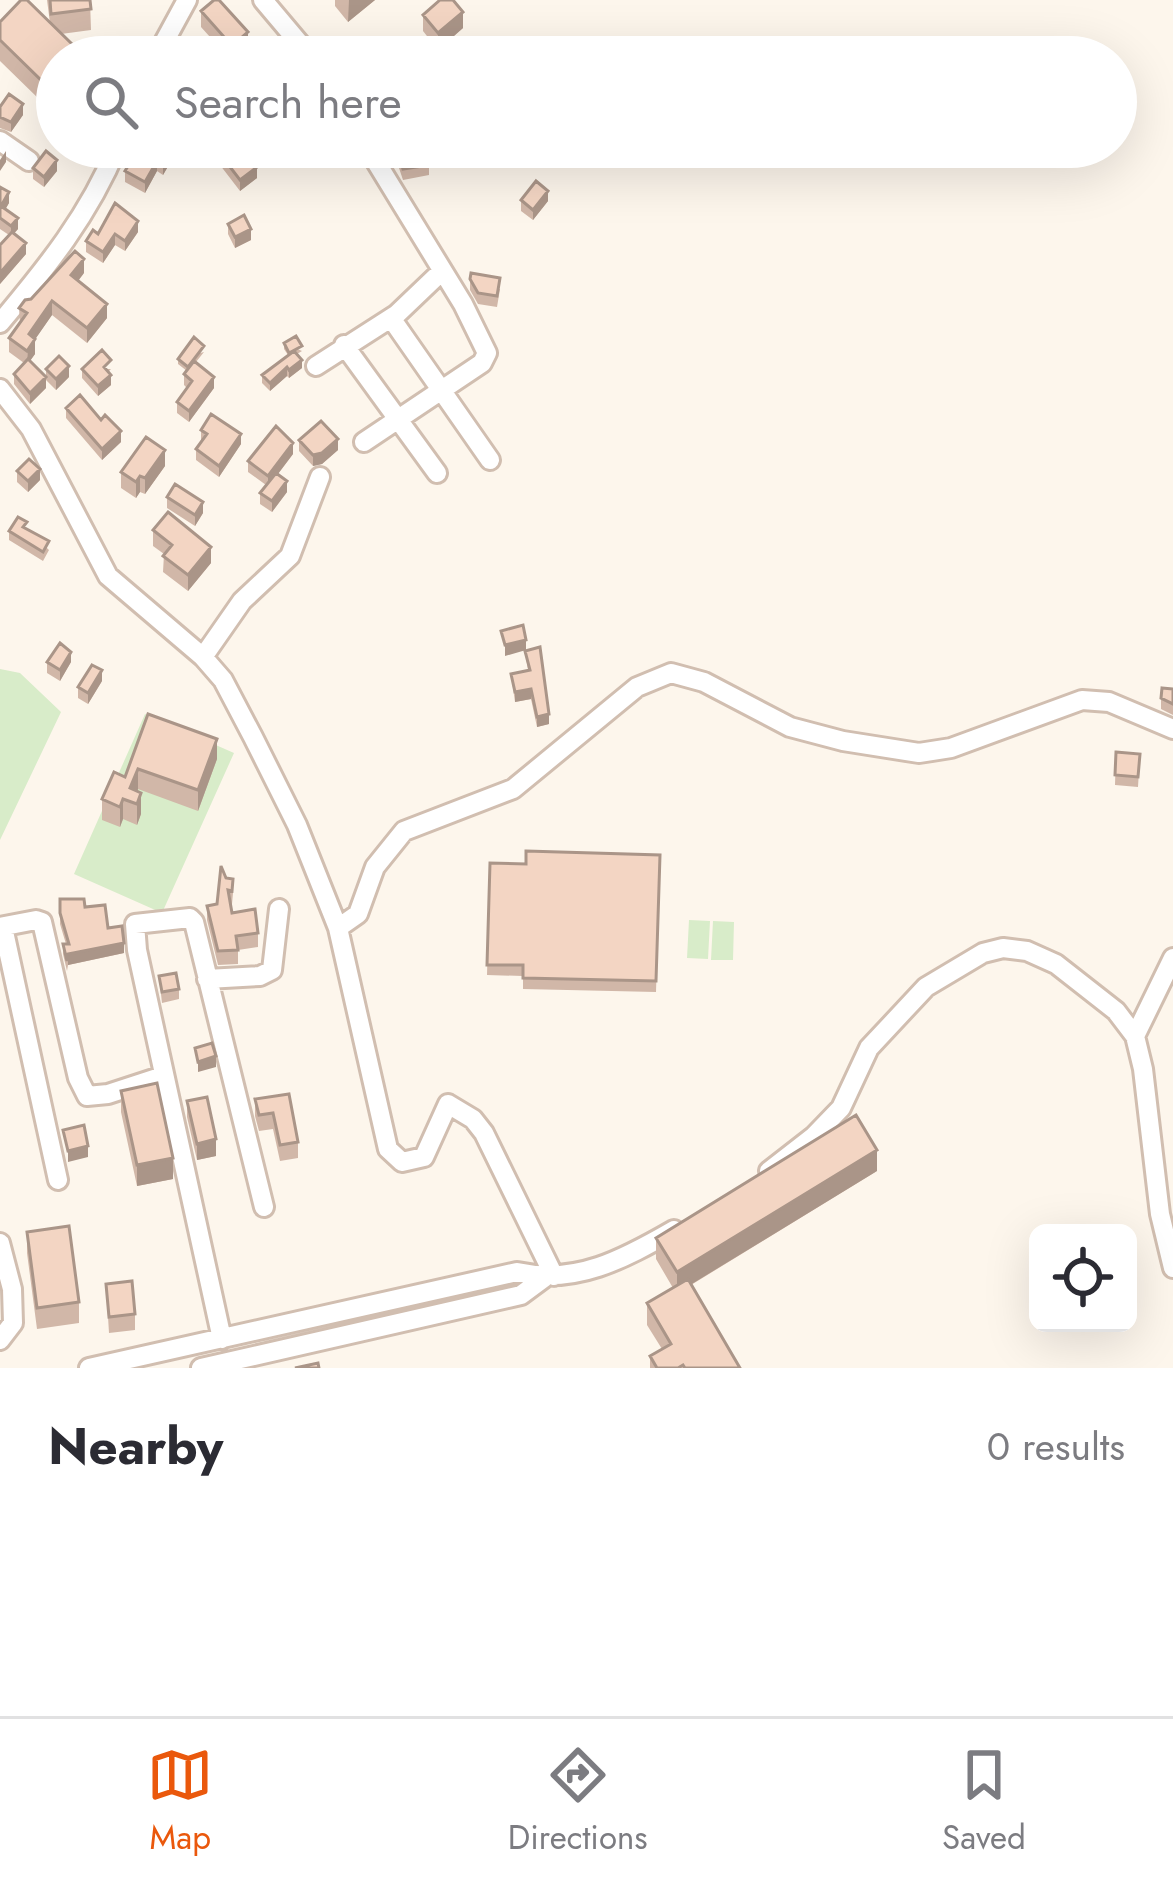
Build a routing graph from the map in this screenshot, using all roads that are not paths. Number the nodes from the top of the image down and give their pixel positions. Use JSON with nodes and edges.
{"nodes":[{"id":1,"x":187,"y":0,"type":"edge"},
{"id":2,"x":263,"y":0,"type":"edge"},
{"id":3,"x":167,"y":36,"type":"edge"},
{"id":4,"x":293,"y":36,"type":"edge"},
{"id":5,"x":0,"y":141,"type":"edge"},
{"id":6,"x":29,"y":160,"type":"dead end"},
{"id":7,"x":108,"y":168,"type":"edge"},
{"id":8,"x":380,"y":168,"type":"edge"},
{"id":9,"x":442,"y":271,"type":"junction"},
{"id":10,"x":391,"y":318,"type":"junction"},
{"id":11,"x":0,"y":323,"type":"edge"},
{"id":12,"x":344,"y":344,"type":"junction"},
{"id":13,"x":316,"y":366,"type":"dead end"},
{"id":14,"x":0,"y":388,"type":"edge"},
{"id":15,"x":443,"y":389,"type":"junction"},
{"id":16,"x":398,"y":420,"type":"junction"},
{"id":17,"x":364,"y":442,"type":"dead end"},
{"id":18,"x":490,"y":460,"type":"dead end"},
{"id":19,"x":437,"y":473,"type":"dead end"},
{"id":20,"x":320,"y":477,"type":"dead end"},
{"id":21,"x":202,"y":657,"type":"junction"},
{"id":22,"x":1173,"y":729,"type":"edge"},
{"id":23,"x":280,"y":909,"type":"dead end"},
{"id":24,"x":2,"y":927,"type":"edge"},
{"id":25,"x":338,"y":928,"type":"junction"},
{"id":26,"x":1173,"y":958,"type":"edge"},
{"id":27,"x":207,"y":979,"type":"junction"},
{"id":28,"x":1135,"y":1036,"type":"junction"},
{"id":29,"x":164,"y":1076,"type":"junction"},
{"id":30,"x":58,"y":1180,"type":"dead end"},
{"id":31,"x":754,"y":1183,"type":"edge"},
{"id":32,"x":264,"y":1207,"type":"dead end"},
{"id":33,"x":699,"y":1216,"type":"edge"},
{"id":34,"x":0,"y":1243,"type":"edge"},
{"id":35,"x":1173,"y":1268,"type":"edge"},
{"id":36,"x":549,"y":1277,"type":"junction"},
{"id":37,"x":223,"y":1339,"type":"junction"},
{"id":38,"x":0,"y":1340,"type":"edge"},
{"id":39,"x":89,"y":1368,"type":"edge"},
{"id":40,"x":201,"y":1368,"type":"edge"}],
"edges":[{"from":1,"to":3,"type":"street"},
{"from":2,"to":4,"type":"street"},
{"from":5,"to":6,"type":"street"},
{"from":7,"to":11,"type":"street"},
{"from":8,"to":9,"type":"street"},
{"from":9,"to":10,"type":"street"},
{"from":9,"to":15,"type":"street"},
{"from":10,"to":12,"type":"street"},
{"from":10,"to":15,"type":"street"},
{"from":12,"to":13,"type":"street"},
{"from":12,"to":16,"type":"street"},
{"from":14,"to":21,"type":"street"},
{"from":15,"to":16,"type":"street"},
{"from":15,"to":18,"type":"street"},
{"from":16,"to":17,"type":"street"},
{"from":16,"to":19,"type":"street"},
{"from":20,"to":21,"type":"street"},
{"from":21,"to":25,"type":"street"},
{"from":22,"to":25,"type":"street"},
{"from":23,"to":27,"type":"street"},
{"from":24,"to":29,"type":"street"},
{"from":24,"to":30,"type":"street"},
{"from":25,"to":36,"type":"street"},
{"from":26,"to":28,"type":"street"},
{"from":27,"to":29,"type":"street"},
{"from":27,"to":32,"type":"street"},
{"from":28,"to":31,"type":"street"},
{"from":28,"to":35,"type":"street"},
{"from":29,"to":37,"type":"street"},
{"from":33,"to":36,"type":"street"},
{"from":34,"to":38,"type":"street"},
{"from":36,"to":37,"type":"street"},
{"from":36,"to":40,"type":"street"},
{"from":37,"to":39,"type":"street"}]}
